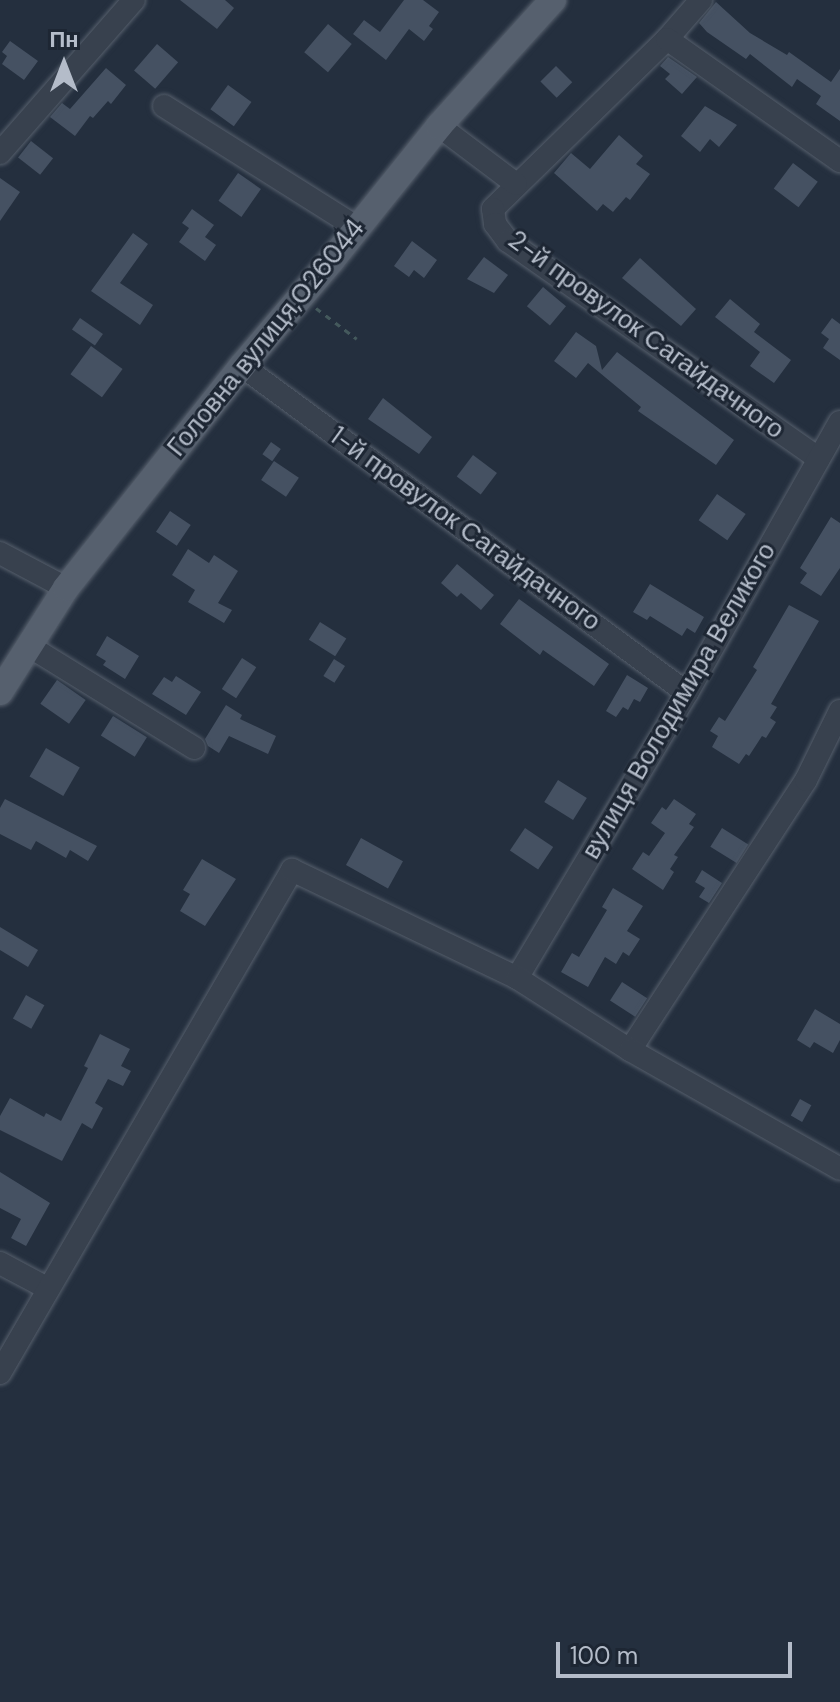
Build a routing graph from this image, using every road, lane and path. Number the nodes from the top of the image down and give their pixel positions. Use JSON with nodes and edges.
{"nodes":[{"id":1,"x":134,"y":0,"type":"edge"},
{"id":2,"x":553,"y":0,"type":"edge"},
{"id":3,"x":701,"y":0,"type":"edge"},
{"id":4,"x":667,"y":39,"type":"junction"},
{"id":5,"x":164,"y":106,"type":"dead end"},
{"id":6,"x":439,"y":126,"type":"junction"},
{"id":7,"x":0,"y":153,"type":"edge"},
{"id":8,"x":840,"y":161,"type":"edge"},
{"id":9,"x":516,"y":184,"type":"junction"},
{"id":10,"x":356,"y":227,"type":"junction"},
{"id":11,"x":301,"y":296,"type":"junction"},
{"id":12,"x":357,"y":339,"type":"dead end"},
{"id":13,"x":242,"y":366,"type":"junction"},
{"id":14,"x":840,"y":422,"type":"edge"},
{"id":15,"x":818,"y":458,"type":"junction"},
{"id":16,"x":0,"y":553,"type":"edge"},
{"id":17,"x":66,"y":588,"type":"junction"},
{"id":18,"x":29,"y":646,"type":"junction"},
{"id":19,"x":0,"y":692,"type":"edge"},
{"id":20,"x":687,"y":693,"type":"junction"},
{"id":21,"x":840,"y":711,"type":"edge"},
{"id":22,"x":194,"y":748,"type":"dead end"},
{"id":23,"x":517,"y":978,"type":"junction"},
{"id":24,"x":630,"y":1050,"type":"junction"},
{"id":25,"x":840,"y":1169,"type":"edge"},
{"id":26,"x":0,"y":1263,"type":"edge"},
{"id":27,"x":47,"y":1288,"type":"junction"},
{"id":28,"x":0,"y":1373,"type":"edge"}],
"edges":[{"from":1,"to":7,"type":"street"},
{"from":2,"to":6,"type":"main road","name":"Головна вулиця,О26044"},
{"from":3,"to":4,"type":"street","name":"2-й провулок Сагайдачного"},
{"from":4,"to":8,"type":"street"},
{"from":4,"to":9,"type":"street","name":"2-й провулок Сагайдачного"},
{"from":5,"to":10,"type":"street"},
{"from":6,"to":9,"type":"street"},
{"from":6,"to":10,"type":"main road","name":"Головна вулиця,О26044"},
{"from":9,"to":15,"type":"street","name":"2-й провулок Сагайдачного"},
{"from":10,"to":11,"type":"main road","name":"Головна вулиця,О26044"},
{"from":11,"to":12,"type":"path"},
{"from":11,"to":13,"type":"main road","name":"Головна вулиця,О26044"},
{"from":13,"to":17,"type":"main road","name":"Головна вулиця,О26044"},
{"from":13,"to":20,"type":"street","name":"1-й провулок Сагайдачного"},
{"from":14,"to":15,"type":"street","name":"вулиця Володимира Великого"},
{"from":15,"to":20,"type":"street","name":"вулиця Володимира Великого"},
{"from":16,"to":17,"type":"street"},
{"from":17,"to":18,"type":"main road","name":"Головна вулиця,О26044"},
{"from":18,"to":19,"type":"main road","name":"Головна вулиця,О26044"},
{"from":18,"to":22,"type":"street"},
{"from":20,"to":23,"type":"street","name":"вулиця Володимира Великого"},
{"from":21,"to":24,"type":"street"},
{"from":23,"to":24,"type":"street"},
{"from":23,"to":27,"type":"street"},
{"from":24,"to":25,"type":"street"},
{"from":26,"to":27,"type":"street"},
{"from":27,"to":28,"type":"street"}]}
